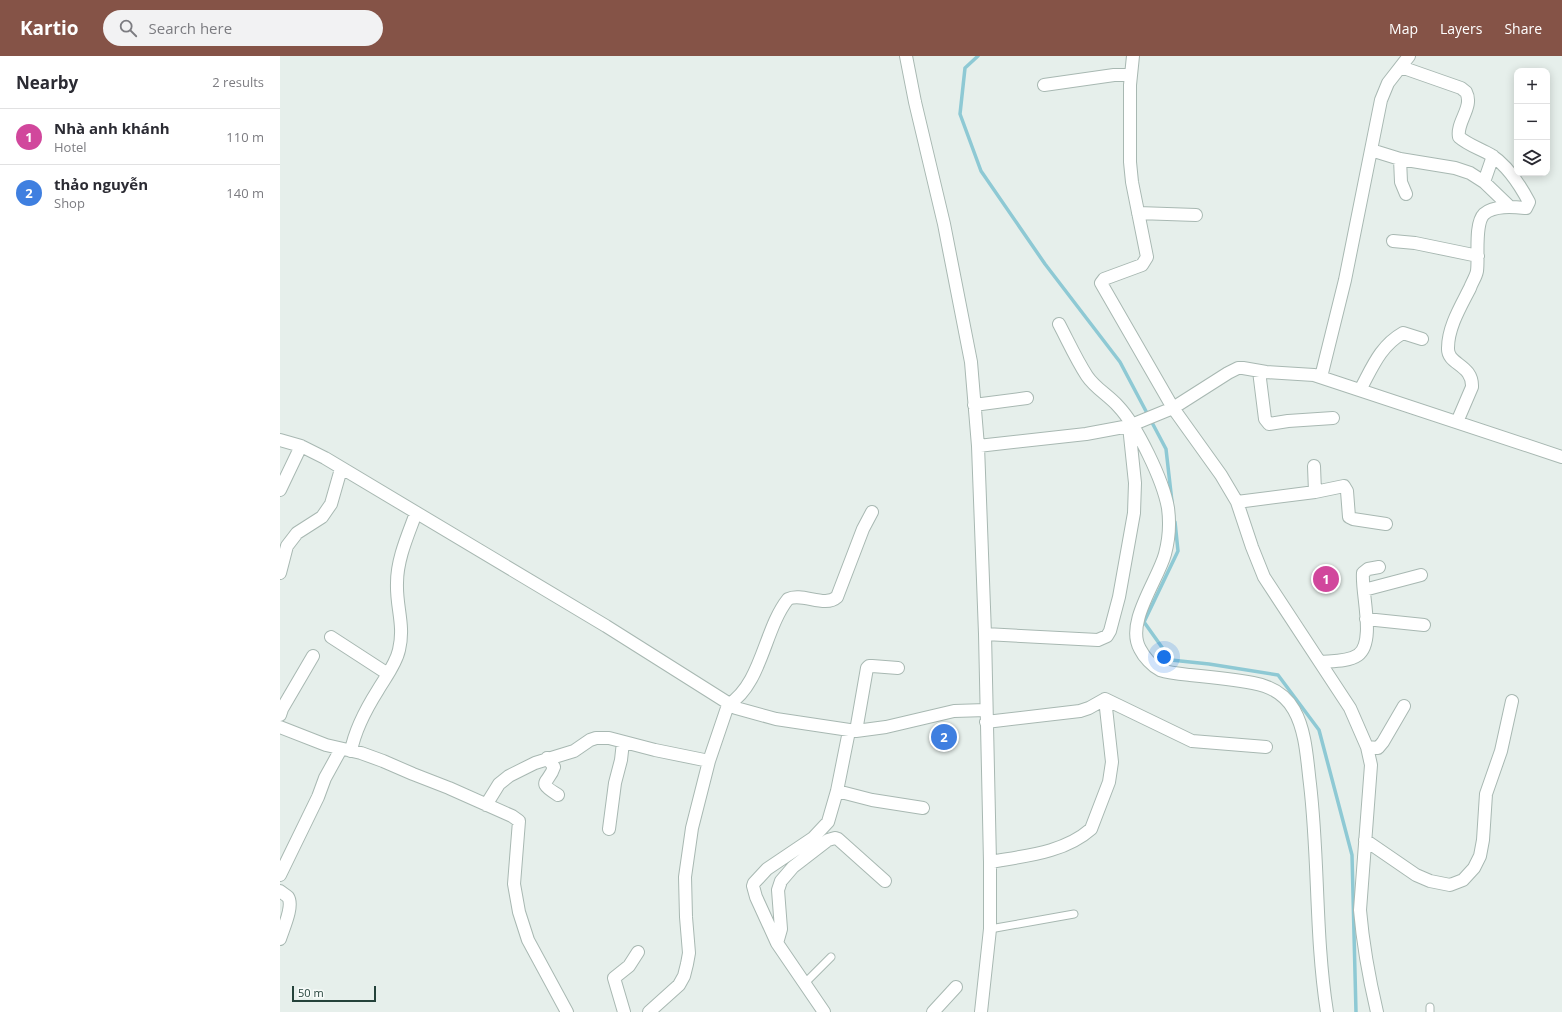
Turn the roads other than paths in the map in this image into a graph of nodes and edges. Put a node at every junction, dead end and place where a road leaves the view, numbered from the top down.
1 (906, 56) edge
2 (1133, 56) edge
3 (1409, 56) edge
4 (1401, 67) junction
5 (1131, 75) junction
6 (1044, 85) dead end
7 (1371, 150) junction
8 (1493, 156) junction
9 (1400, 159) junction
10 (1484, 182) junction
11 (1406, 194) dead end
12 (1510, 207) junction
13 (1138, 213) junction
14 (1196, 215) dead end
15 (1393, 241) dead end
16 (1478, 256) junction
17 (1059, 324) dead end
18 (1422, 339) dead end
19 (1259, 371) junction
20 (1321, 376) junction
21 (1360, 390) junction
22 (1027, 398) dead end
23 (974, 405) junction
24 (1168, 409) junction
25 (1334, 418) dead end
26 (1457, 422) junction
27 (1133, 424) junction
28 (280, 440) edge
29 (301, 446) junction
30 (978, 446) junction
31 (1562, 456) edge
32 (1314, 466) dead end
33 (341, 469) junction
34 (280, 490) edge
35 (1315, 492) junction
36 (1237, 502) junction
37 (872, 512) dead end
38 (416, 513) junction
39 (1386, 524) dead end
40 (283, 546) edge
41 (1379, 567) dead end
42 (280, 573) edge
43 (1421, 575) dead end
44 (1364, 590) junction
45 (1366, 619) junction
46 (1424, 625) dead end
47 (985, 634) junction
48 (331, 637) dead end
49 (313, 656) dead end
50 (1321, 662) junction
51 (898, 668) dead end
52 (388, 674) junction
53 (1105, 699) junction
54 (1512, 701) dead end
55 (728, 705) junction
56 (1404, 706) dead end
57 (280, 715) edge
58 (986, 716) junction
59 (280, 727) edge
60 (853, 731) junction
61 (623, 742) junction
62 (1367, 747) junction
63 (1266, 748) dead end
64 (346, 750) junction
65 (548, 758) junction
66 (709, 761) junction
67 (837, 791) junction
68 (558, 795) dead end
69 (486, 805) junction
70 (922, 808) dead end
71 (608, 829) dead end
72 (1365, 840) junction
73 (990, 862) junction
74 (280, 875) edge
75 (885, 881) dead end
76 (280, 891) edge
77 (1074, 914) dead end
78 (990, 929) junction
79 (280, 939) edge
80 (778, 943) junction
81 (638, 952) dead end
82 (831, 957) dead end
83 (804, 984) junction
84 (956, 986) dead end
85 (567, 1012) edge
86 (624, 1012) edge
87 (649, 1012) edge
88 (824, 1012) edge
89 (933, 1012) edge
90 (980, 1012) edge
91 (1327, 1012) edge
92 (1377, 1012) edge

1 - 23 street
2 - 5 street
3 - 4 street
4 - 7 street
4 - 8 street
5 - 6 street
5 - 13 street
7 - 9 street
7 - 20 street
8 - 10 street
8 - 12 street
9 - 10 street
9 - 11 street
10 - 12 street
12 - 16 street
13 - 14 street
13 - 24 street
15 - 16 street
16 - 26 street
17 - 27 street
18 - 21 street
19 - 20 street
19 - 24 street
19 - 25 street
20 - 21 street
21 - 26 street
22 - 23 street
23 - 30 street
24 - 27 street
24 - 36 street
26 - 31 street
27 - 30 street
27 - 47 street
27 - 91 street
28 - 29 street
29 - 33 street
29 - 34 street
30 - 47 street
32 - 35 street
33 - 38 street
33 - 40 street
35 - 36 street
35 - 39 street
36 - 50 street
37 - 55 street
38 - 52 street
38 - 55 street
40 - 42 street
41 - 44 street
43 - 44 street
44 - 45 street
45 - 46 street
45 - 50 street
47 - 58 street
48 - 52 street
49 - 57 street
50 - 62 street
51 - 60 street
52 - 64 street
53 - 58 street
53 - 63 street
53 - 73 street
54 - 72 street
55 - 60 street
55 - 66 street
56 - 62 street
58 - 60 street
58 - 73 street
59 - 64 street
60 - 67 street
61 - 65 street
61 - 66 street
61 - 71 street
62 - 72 street
64 - 69 street
64 - 74 street
65 - 68 street
65 - 69 street
66 - 87 street
67 - 70 street
67 - 80 street
69 - 85 street
72 - 92 street
73 - 78 street
75 - 80 street
76 - 79 street
77 - 78 lane
78 - 90 street
80 - 83 street
81 - 86 street
82 - 83 lane
83 - 88 street
84 - 89 street

